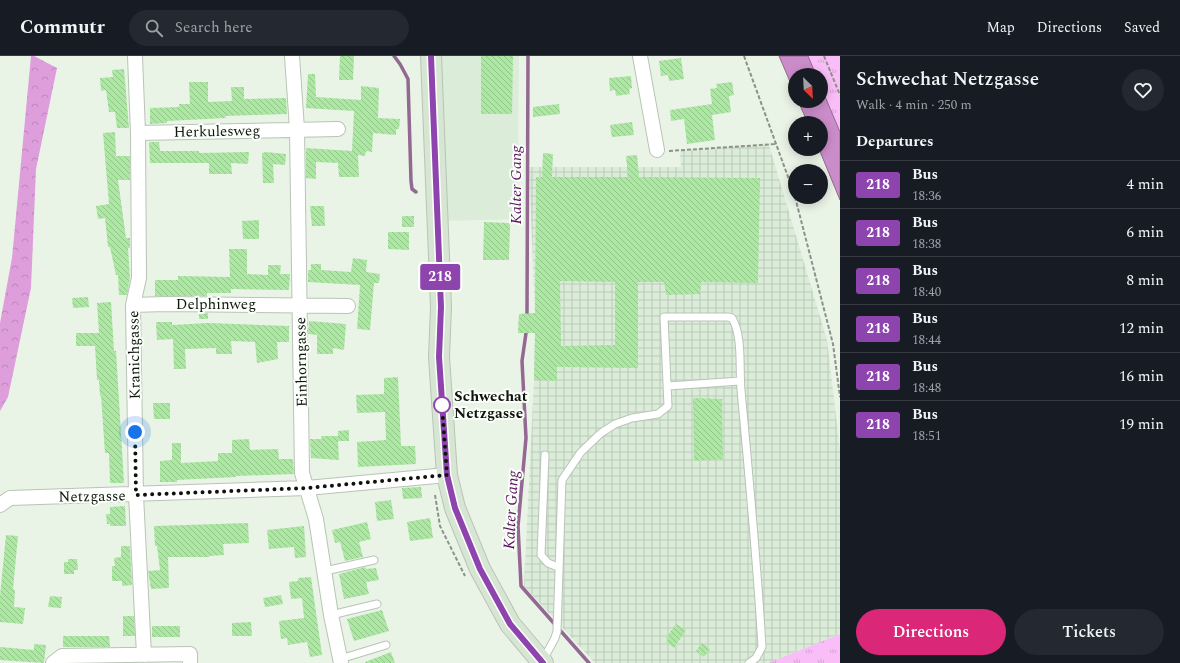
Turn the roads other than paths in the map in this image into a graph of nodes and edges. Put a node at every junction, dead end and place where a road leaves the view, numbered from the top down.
1 (135, 56) edge
2 (292, 56) edge
3 (431, 56) edge
4 (640, 56) edge
5 (297, 129) junction
6 (338, 129) dead end
7 (138, 132) junction
8 (657, 150) road end
9 (300, 305) junction
10 (133, 306) junction
11 (348, 306) dead end
12 (740, 381) junction
13 (668, 386) junction
14 (545, 455) dead end
15 (447, 475) junction
16 (307, 488) junction
17 (136, 495) junction
18 (1, 504) edge
19 (374, 560) dead end
20 (558, 567) junction
21 (325, 571) junction
22 (377, 604) dead end
23 (331, 615) junction
24 (386, 645) dead end
25 (144, 655) junction
26 (190, 658) edge
27 (57, 660) edge
28 (340, 661) edge
29 (542, 663) edge
30 (749, 663) edge

1 - 7 street, Kranichgasse
2 - 5 street, Einhorngasse
3 - 15 main road
4 - 8 street
5 - 6 street, Herkulesweg
5 - 7 street, Herkulesweg
5 - 9 street, Einhorngasse
7 - 10 street, Kranichgasse
9 - 10 street, Delphinweg
9 - 11 street, Delphinweg
9 - 16 street, Einhorngasse
10 - 17 street, Kranichgasse
12 - 13 lane
12 - 13 lane
12 - 30 lane
13 - 20 lane
14 - 20 lane
15 - 16 street, Netzgasse
15 - 29 main road
16 - 17 street, Netzgasse
16 - 21 street, Einhorngasse
17 - 18 street, Netzgasse
17 - 25 street, Kranichgasse
19 - 21 lane
20 - 29 lane
21 - 23 street, Einhorngasse
22 - 23 lane
23 - 28 street, Einhorngasse
24 - 28 lane
25 - 26 street
25 - 27 street

